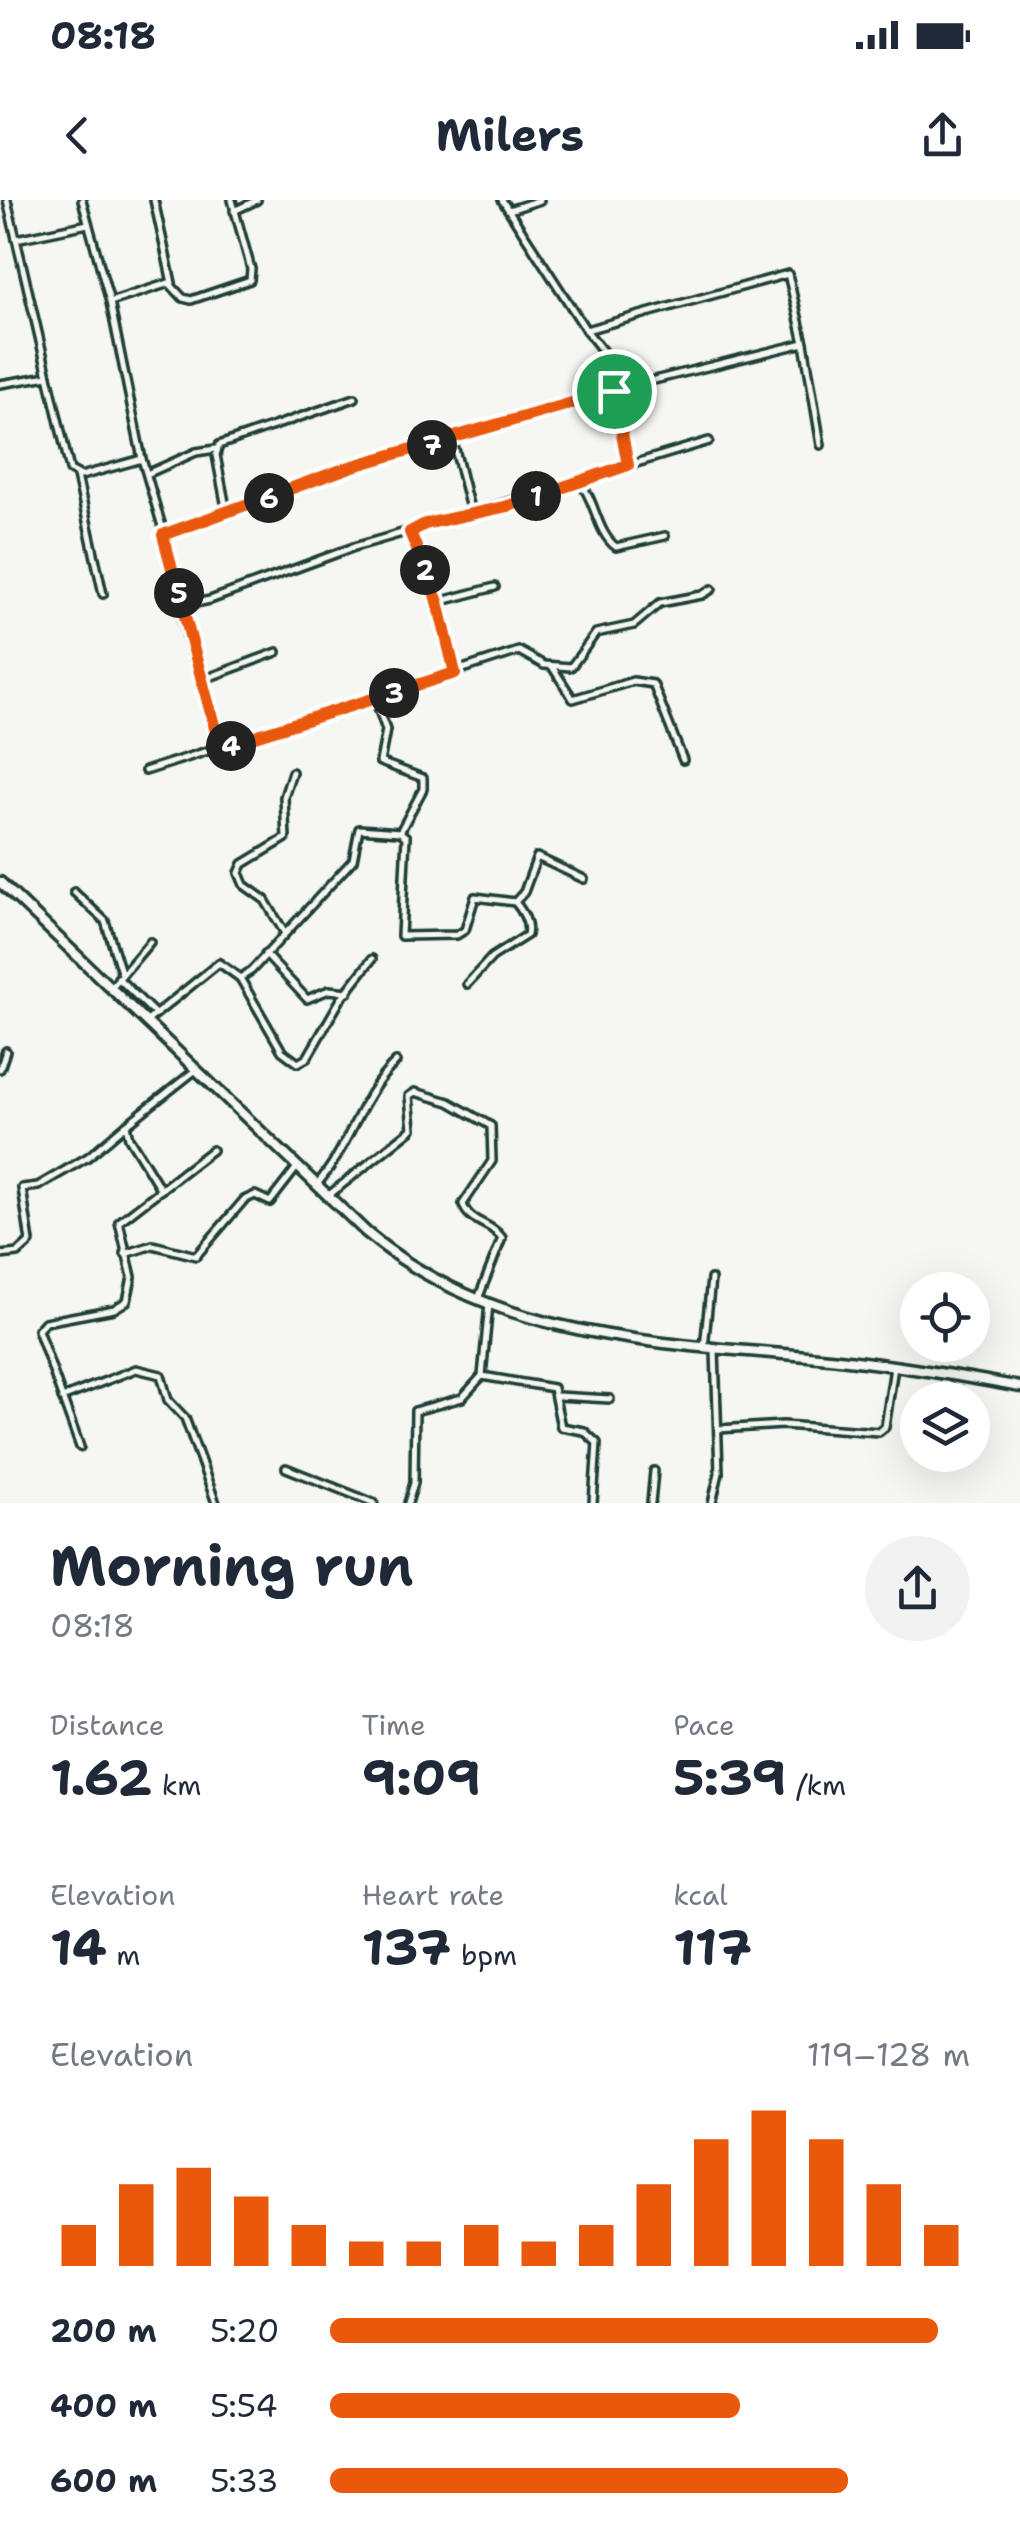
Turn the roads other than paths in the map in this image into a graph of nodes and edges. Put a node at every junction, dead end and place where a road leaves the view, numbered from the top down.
1 (7, 200) edge
2 (82, 200) edge
3 (154, 200) edge
4 (232, 200) edge
5 (257, 200) edge
6 (502, 200) edge
7 (540, 200) edge
8 (509, 210) junction
9 (234, 211) junction
10 (88, 224) junction
11 (16, 239) junction
12 (172, 283) junction
13 (110, 302) junction
14 (586, 330) junction
15 (804, 343) junction
16 (48, 376) junction
17 (0, 384) edge
18 (630, 386) junction
19 (614, 391) junction
20 (355, 398) dead end
21 (452, 438) junction
22 (709, 441) dead end
23 (822, 446) dead end
24 (217, 449) junction
25 (142, 460) junction
26 (628, 465) junction
27 (149, 472) junction
28 (77, 476) junction
29 (579, 481) junction
30 (227, 513) junction
31 (472, 514) junction
32 (410, 532) junction
33 (163, 535) junction
34 (665, 536) dead end
35 (495, 586) dead end
36 (712, 589) dead end
37 (103, 594) dead end
38 (438, 602) junction
39 (181, 606) junction
40 (277, 652) dead end
41 (553, 668) junction
42 (455, 673) junction
43 (200, 676) junction
44 (375, 699) junction
45 (220, 747) junction
46 (683, 760) dead end
47 (145, 771) dead end
48 (292, 772) dead end
49 (400, 832) junction
50 (584, 879) dead end
51 (0, 882) edge
52 (74, 892) dead end
53 (515, 902) junction
54 (284, 932) junction
55 (150, 942) dead end
56 (265, 954) junction
57 (372, 959) dead end
58 (120, 975) junction
59 (240, 978) junction
60 (467, 984) dead end
61 (111, 988) junction
62 (348, 992) junction
63 (155, 1014) junction
64 (146, 1022) junction
65 (6, 1051) dead end
66 (396, 1062) dead end
67 (0, 1069) edge
68 (197, 1069) junction
69 (126, 1125) junction
70 (212, 1150) dead end
71 (298, 1166) junction
72 (317, 1184) junction
73 (161, 1190) junction
74 (330, 1195) junction
75 (125, 1254) junction
76 (0, 1255) edge
77 (711, 1278) dead end
78 (478, 1299) junction
79 (490, 1304) junction
80 (704, 1348) junction
81 (716, 1350) junction
82 (894, 1367) junction
83 (482, 1376) junction
84 (1020, 1387) edge
85 (557, 1396) junction
86 (62, 1398) junction
87 (610, 1399) dead end
88 (718, 1429) junction
89 (80, 1447) dead end
90 (286, 1468) dead end
91 (654, 1472) dead end
92 (410, 1502) edge
93 (714, 1502) edge
94 (216, 1503) edge
95 (374, 1503) edge
96 (593, 1503) edge
97 (652, 1503) edge

1 - 11 street
2 - 10 street
3 - 12 street
4 - 9 street
5 - 9 street
6 - 8 street
7 - 8 street
8 - 14 street
9 - 12 street
10 - 11 street
10 - 13 street
11 - 16 street
12 - 13 street
13 - 25 street
14 - 15 street
14 - 18 street
15 - 18 street
15 - 23 street
16 - 17 street
16 - 28 street
18 - 19 street
19 - 21 street
19 - 26 street
20 - 24 street
21 - 30 street
21 - 31 street
22 - 26 street
24 - 27 street
24 - 30 street
25 - 27 street
25 - 28 street
26 - 29 street
27 - 33 street
28 - 37 street
29 - 31 street
29 - 34 street
30 - 33 street
31 - 32 street
32 - 38 street
32 - 39 street
33 - 39 street
35 - 38 street
36 - 41 street
38 - 42 street
39 - 43 street
40 - 43 street
41 - 42 street
41 - 46 street
42 - 44 street
43 - 45 street
44 - 45 street
44 - 49 street
45 - 47 street
48 - 54 street
49 - 53 street
49 - 54 street
50 - 53 street
51 - 61 street
52 - 58 street
53 - 60 street
54 - 56 street
55 - 58 street
56 - 59 street
56 - 62 street
57 - 62 street
58 - 61 street
58 - 63 street
59 - 62 street
59 - 63 street
61 - 64 street
63 - 64 street
64 - 68 street
65 - 67 street
66 - 72 street
68 - 69 street
68 - 71 street
69 - 73 street
69 - 76 street
70 - 73 street
71 - 72 street
71 - 75 street
72 - 74 street
73 - 75 street
74 - 78 street
74 - 78 street
75 - 86 street
77 - 80 street
78 - 79 street
79 - 80 street
79 - 83 street
80 - 81 street
81 - 82 street
81 - 88 street
82 - 84 street
82 - 88 street
83 - 85 street
83 - 92 street
85 - 87 street
85 - 96 street
86 - 89 street
86 - 94 street
88 - 93 street
90 - 95 street
91 - 97 street

